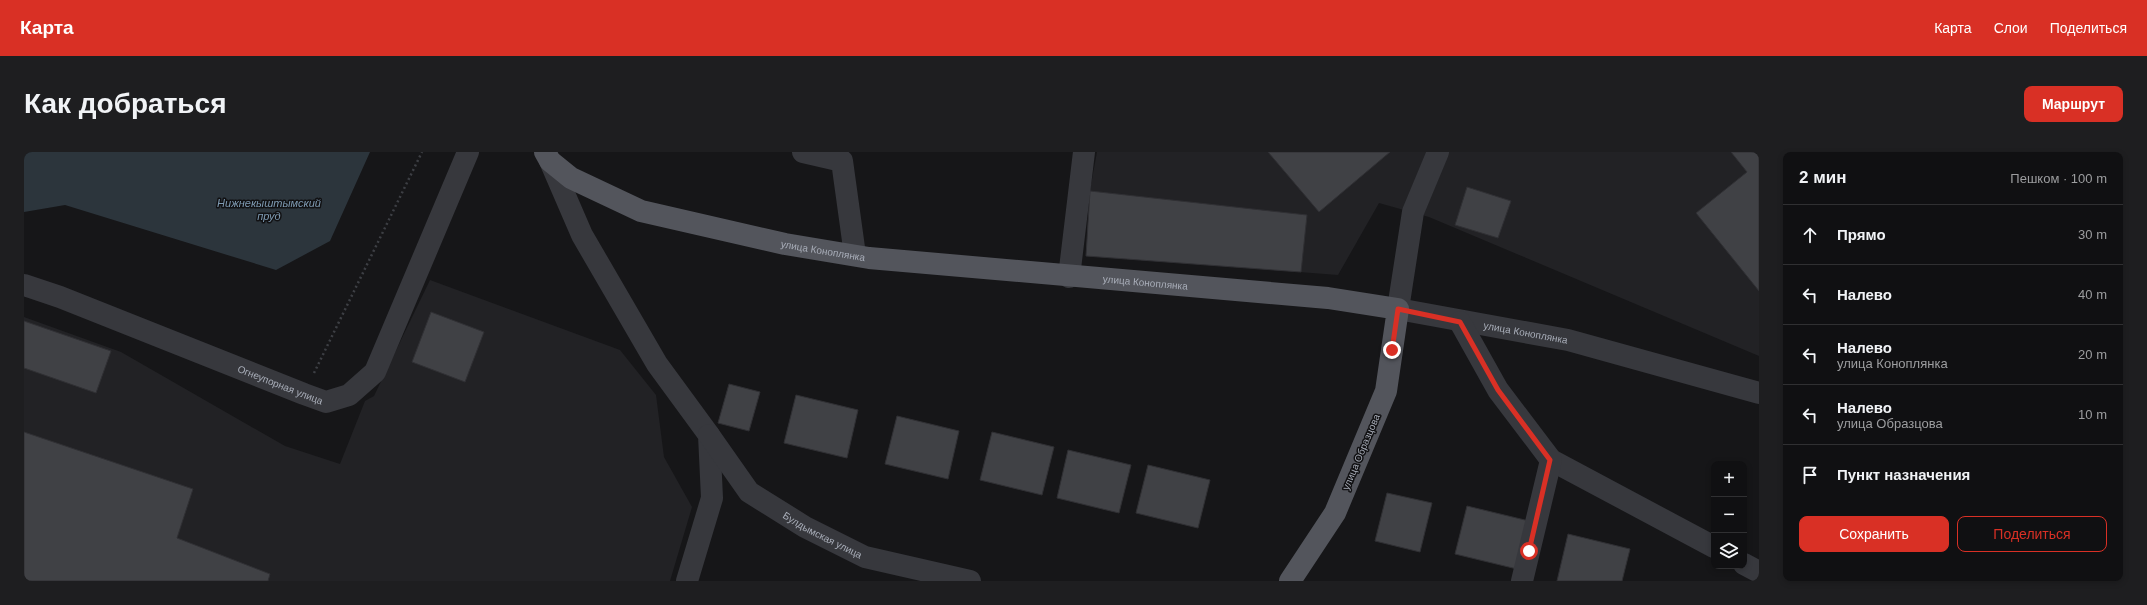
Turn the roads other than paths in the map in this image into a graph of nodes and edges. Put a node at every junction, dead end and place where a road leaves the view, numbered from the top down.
1 (468, 152) edge
2 (803, 152) edge
3 (1084, 152) edge
4 (1438, 152) edge
5 (548, 156) edge
6 (855, 255) junction
7 (1069, 276) junction
8 (24, 285) edge
9 (1398, 309) junction
10 (1460, 322) junction
11 (1759, 393) edge
12 (709, 435) junction
13 (1550, 460) junction
14 (1711, 546) edge
15 (1747, 566) edge
16 (1759, 572) edge
17 (688, 581) edge
18 (970, 581) edge
19 (1290, 581) edge
20 (1522, 581) edge

1 - 8 street, Огнеупорная улица
2 - 6 street
3 - 7 street
4 - 9 street
5 - 6 main road, улица Коноплянка
5 - 12 street, Булдымская улица
6 - 7 main road, улица Коноплянка
7 - 9 main road, улица Коноплянка
9 - 10 street, улица Коноплянка
9 - 19 main road, улица Образцова
10 - 11 street, улица Коноплянка
10 - 13 street
12 - 17 street
12 - 18 street, Булдымская улица
13 - 14 street
13 - 20 street
15 - 16 street

